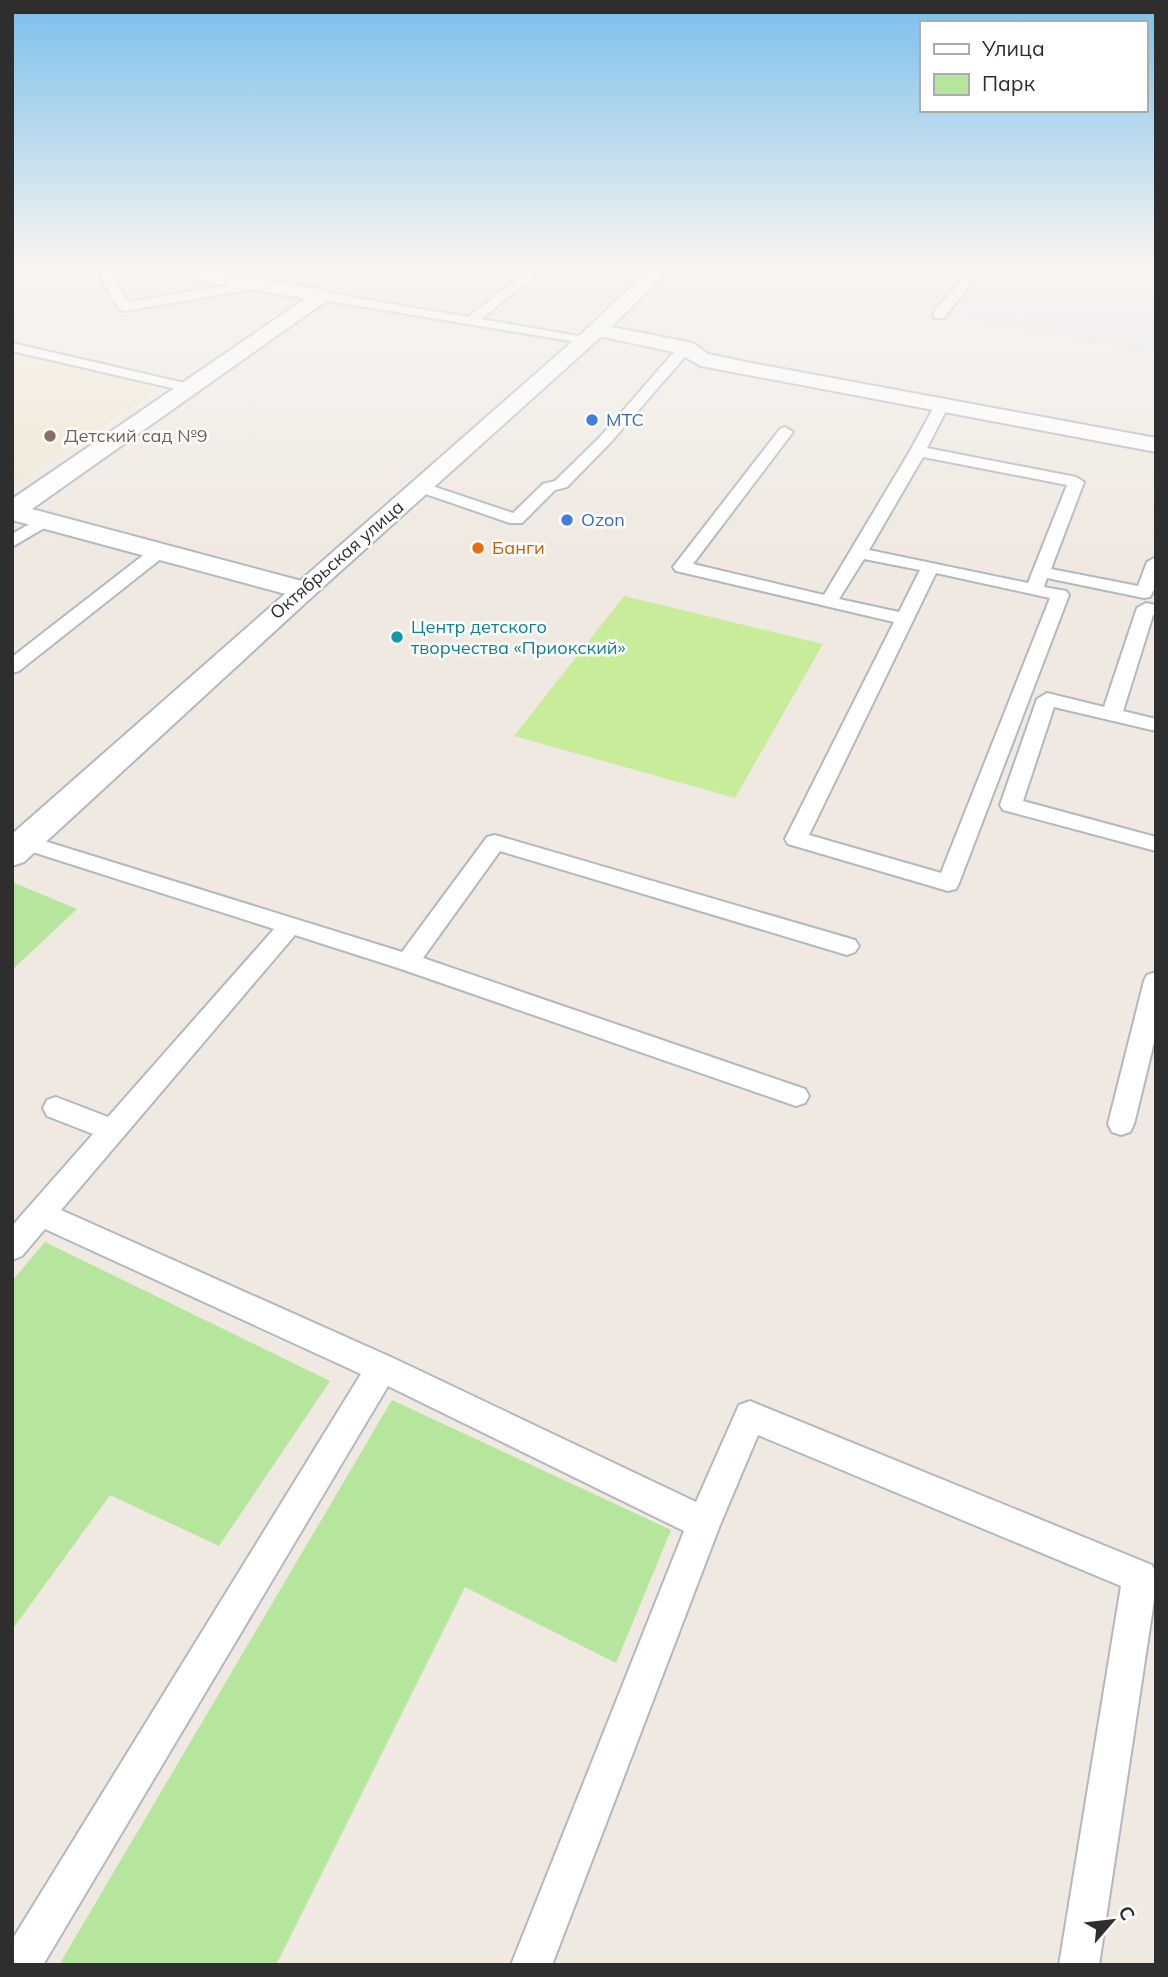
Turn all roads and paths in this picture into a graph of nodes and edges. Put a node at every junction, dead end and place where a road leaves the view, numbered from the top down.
1 (65, 359) edge
2 (231, 359) edge
3 (564, 359) edge
4 (675, 359) edge
5 (702, 359) edge
6 (189, 388) junction
7 (943, 405) junction
8 (785, 432) dead end
9 (1156, 445) edge
10 (918, 452) junction
11 (421, 487) junction
12 (12, 511) edge
13 (45, 520) junction
14 (12, 542) edge
15 (162, 550) junction
16 (859, 553) junction
17 (1156, 562) edge
18 (930, 567) junction
19 (1042, 572) junction
20 (303, 590) junction
21 (1034, 590) junction
22 (828, 601) junction
23 (1156, 610) edge
24 (904, 619) junction
25 (12, 667) edge
26 (1112, 714) junction
27 (1156, 725) edge
28 (1156, 844) edge
29 (19, 848) edge
30 (290, 926) junction
31 (847, 946) dead end
32 (407, 962) junction
33 (1156, 981) edge
34 (796, 1096) dead end
35 (56, 1108) dead end
36 (1121, 1124) dead end
37 (113, 1130) junction
38 (40, 1214) junction
39 (12, 1247) edge
40 (382, 1368) junction
41 (704, 1523) junction
42 (1148, 1580) edge
43 (20, 1965) edge
44 (531, 1965) edge
45 (1079, 1965) edge

1 - 6 lane
2 - 6 street
3 - 11 street, Октябрьская улица
4 - 11 lane
5 - 7 street
6 - 12 street
7 - 9 street
7 - 10 lane
8 - 22 lane
10 - 16 lane
10 - 19 lane
11 - 20 street, Октябрьская улица
12 - 13 street
13 - 14 lane
13 - 15 street
15 - 20 street
15 - 25 lane
16 - 18 lane
16 - 22 lane
17 - 19 lane
18 - 21 lane
18 - 24 lane
19 - 21 lane
20 - 29 street, Октябрьская улица
21 - 24 lane
22 - 24 lane
23 - 26 lane
26 - 27 lane
26 - 28 lane
29 - 30 lane
30 - 32 lane
30 - 37 lane
31 - 32 lane
32 - 34 lane
33 - 36 lane
35 - 37 lane
37 - 38 lane
38 - 39 lane
38 - 40 lane
40 - 41 lane
40 - 43 lane
41 - 42 lane
41 - 44 lane
42 - 45 lane

